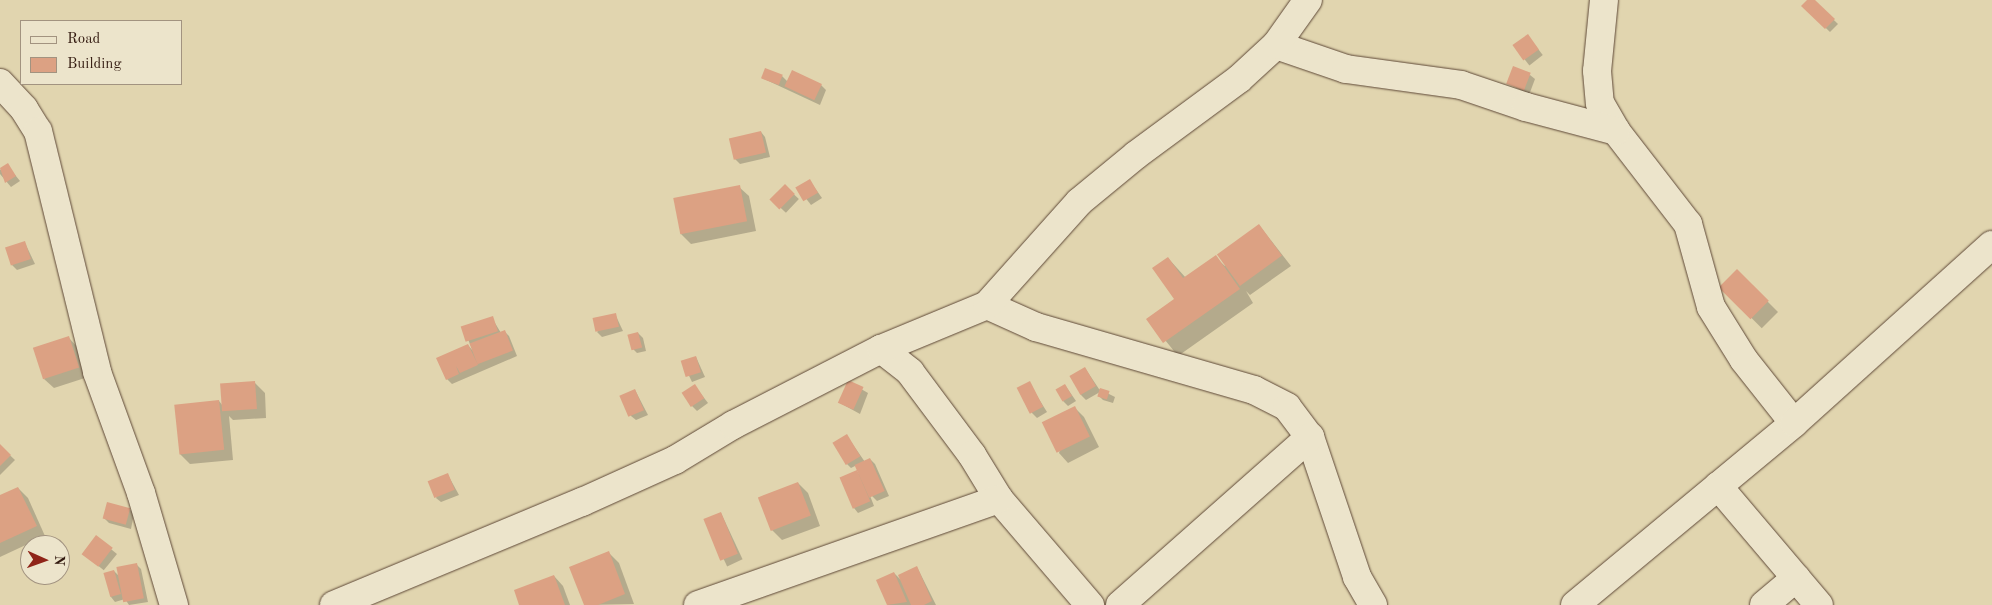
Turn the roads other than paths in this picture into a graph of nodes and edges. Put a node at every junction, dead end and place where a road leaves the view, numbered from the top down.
1 (1308, 0) edge
2 (1604, 0) edge
3 (1276, 45) junction
4 (0, 83) edge
5 (1616, 132) junction
6 (1992, 245) edge
7 (987, 305) junction
8 (881, 349) junction
9 (1794, 423) junction
10 (1310, 437) junction
11 (1718, 486) junction
12 (999, 499) junction
13 (1796, 578) junction
14 (174, 605) edge
15 (334, 605) edge
16 (698, 605) edge
17 (1090, 605) edge
18 (1120, 605) edge
19 (1373, 605) edge
20 (1574, 605) edge
21 (1764, 605) edge
22 (1819, 605) edge

1 - 3 street
2 - 5 street
3 - 5 street
3 - 7 street
4 - 14 street
5 - 9 street
6 - 9 street
7 - 8 street
7 - 10 street
8 - 12 street
8 - 15 street
9 - 11 street
10 - 18 street
10 - 19 street
11 - 13 street
11 - 20 street
12 - 16 street
12 - 17 street
13 - 21 street
13 - 22 street

